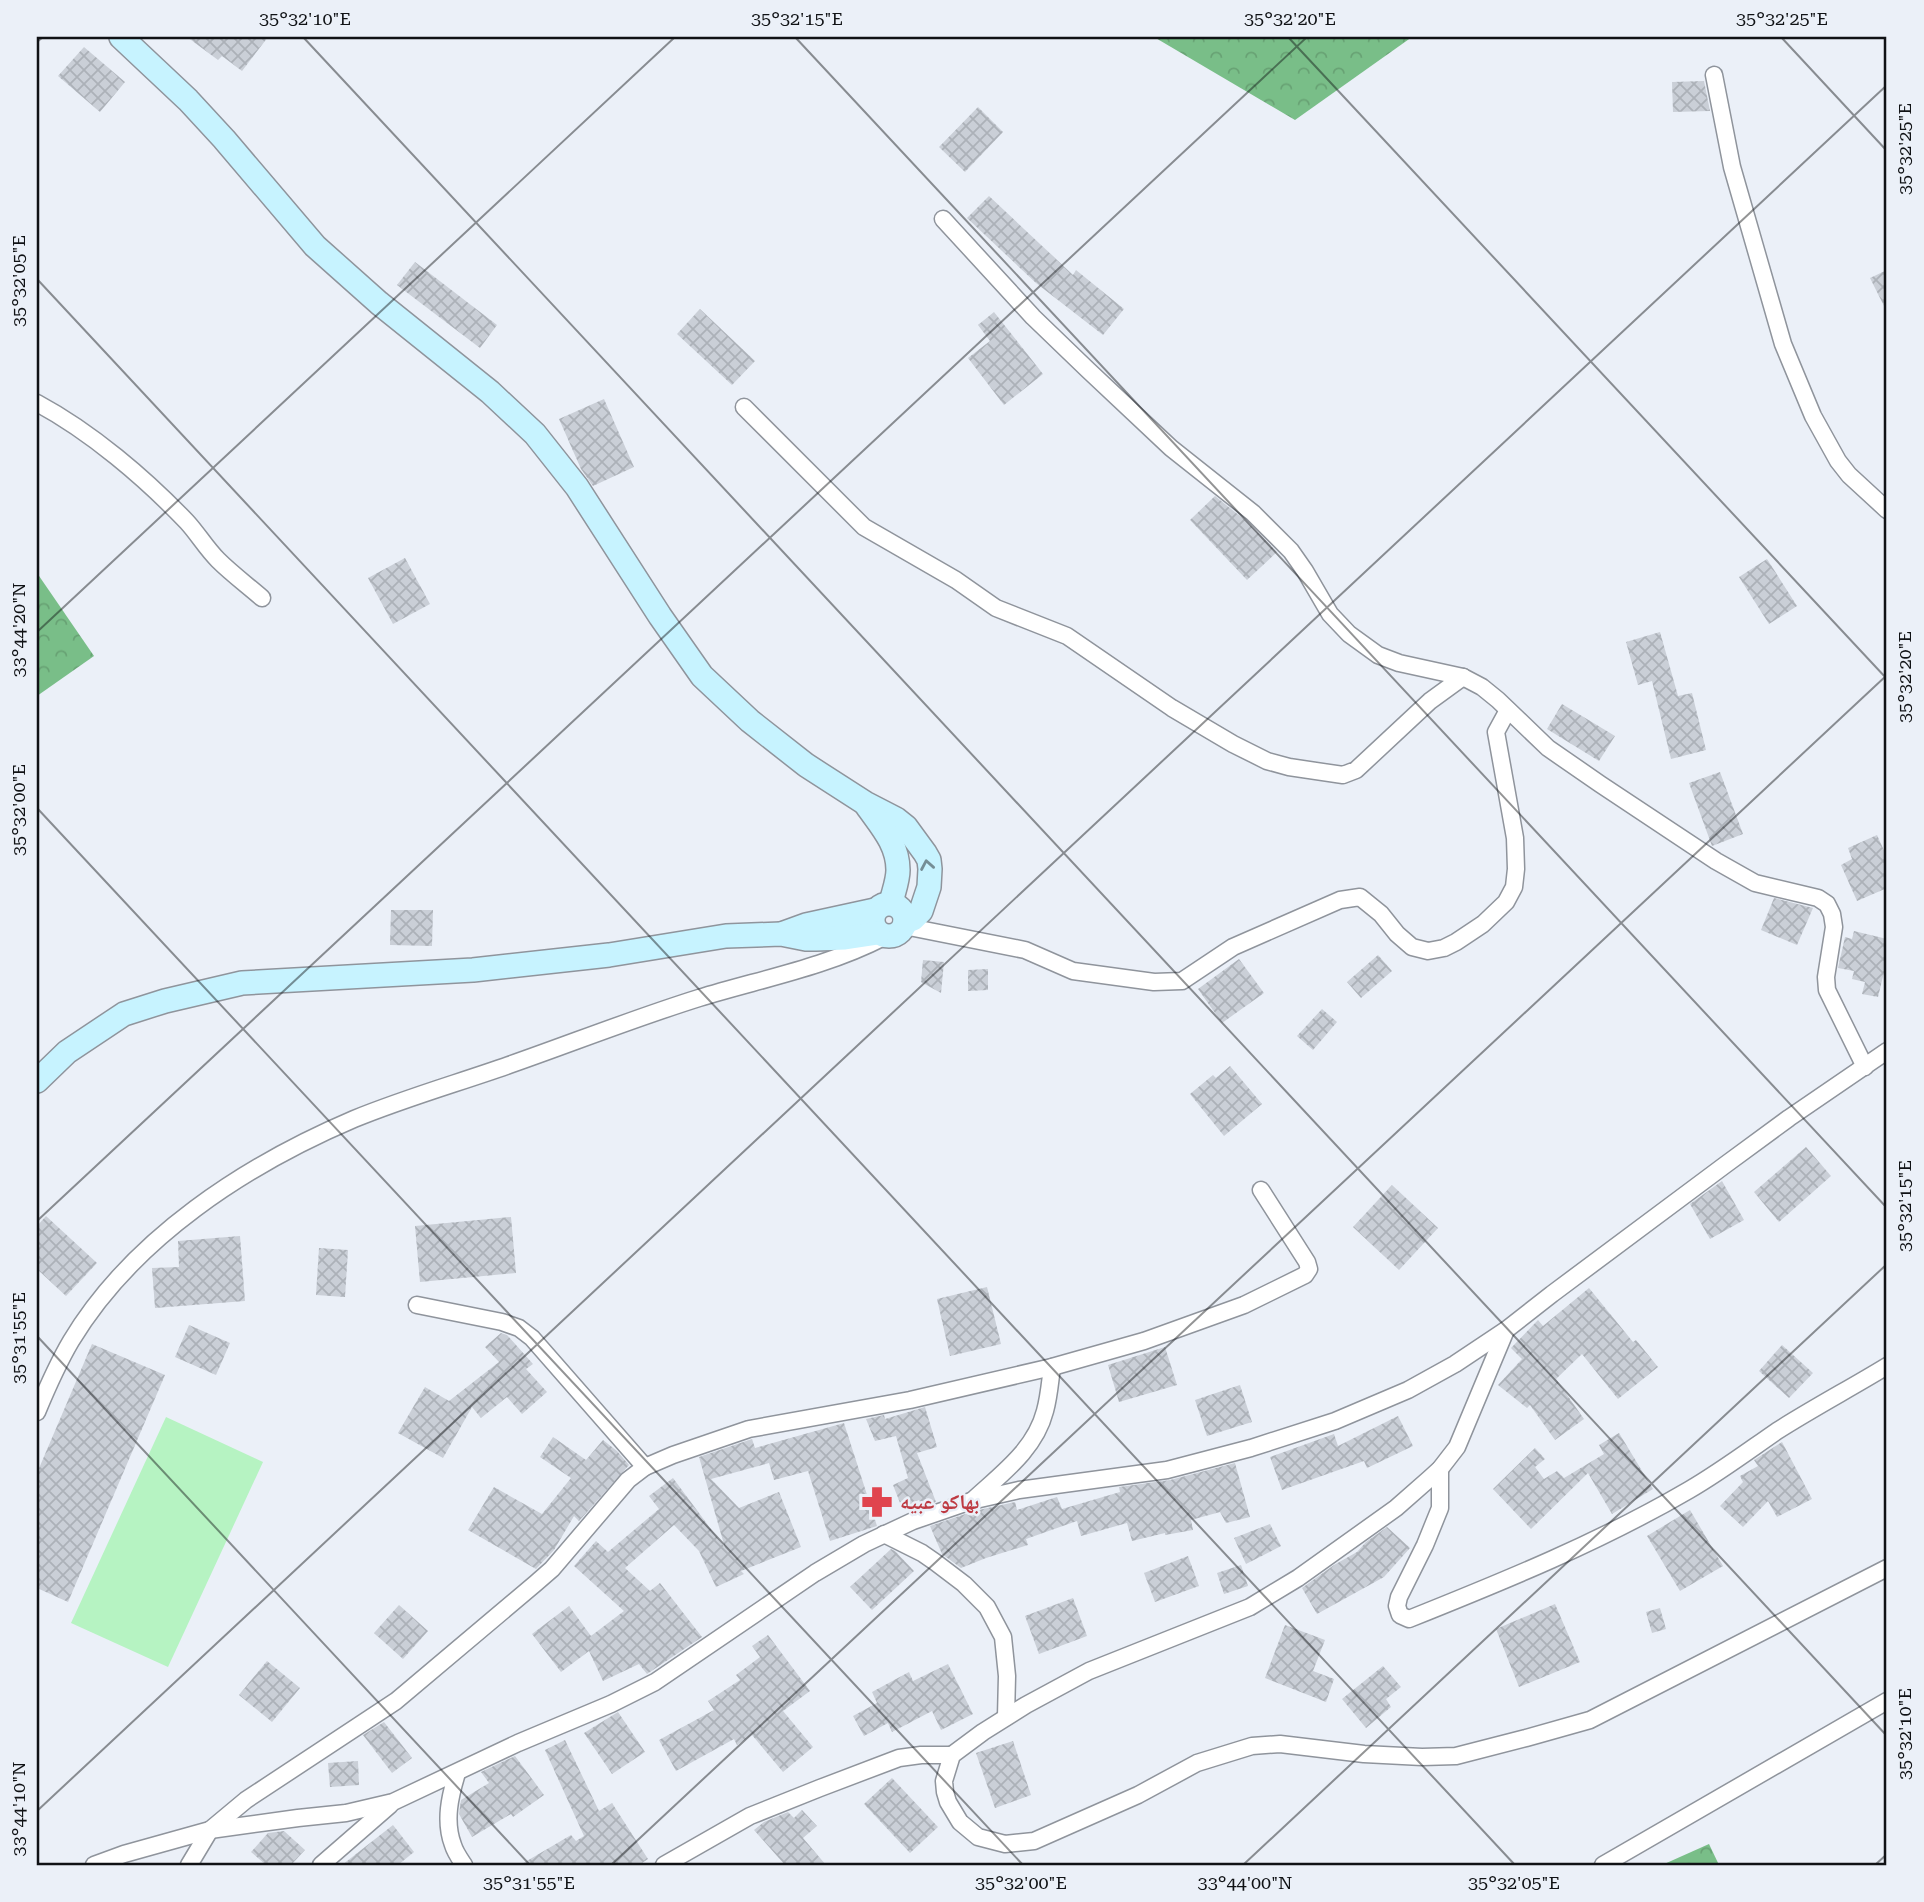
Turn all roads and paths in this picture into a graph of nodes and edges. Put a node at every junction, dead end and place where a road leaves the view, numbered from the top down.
1 (121, 37) edge
2 (1714, 75) dead end
3 (943, 219) dead end
4 (37, 404) edge
5 (744, 407) dead end
6 (1887, 510) edge
7 (262, 598) dead end
8 (1464, 677) junction
9 (1508, 710) junction
10 (865, 803) junction
11 (883, 906) junction
12 (893, 930) junction
13 (781, 934) junction
14 (1887, 1051) edge
15 (1866, 1067) junction
16 (37, 1081) edge
17 (1261, 1190) dead end
18 (417, 1305) dead end
19 (1506, 1330) junction
20 (1887, 1366) edge
21 (1052, 1367) junction
22 (37, 1412) edge
23 (645, 1467) junction
24 (1440, 1469) junction
25 (971, 1502) junction
26 (884, 1534) junction
27 (1887, 1567) edge
28 (1887, 1701) edge
29 (1006, 1717) junction
30 (952, 1755) junction
31 (457, 1773) junction
32 (393, 1802) junction
33 (210, 1830) junction
34 (94, 1865) edge
35 (189, 1865) edge
36 (321, 1865) edge
37 (464, 1865) edge
38 (664, 1865) edge
39 (1603, 1865) edge

1 - 10 main road
2 - 6 street
3 - 8 street
4 - 7 street
5 - 8 street
8 - 9 street
9 - 12 street
9 - 15 street
10 - 11 main road
12 -> 10 main road
11 - 12 main road
11 - 13 main road
12 - 13 main road
12 - 22 street
13 - 16 main road
14 - 15 street
15 - 19 street
17 - 21 street
18 - 23 street
19 - 24 street
19 - 25 street
20 - 24 street
21 - 23 street
21 - 25 street
23 - 33 street
24 - 29 street
25 - 26 street
26 - 29 street
26 - 31 street
27 - 30 street
28 - 39 street
29 - 30 street
30 - 38 street
31 - 32 street
31 - 37 street
32 - 33 street
32 - 36 street
33 - 34 street
33 - 35 street

